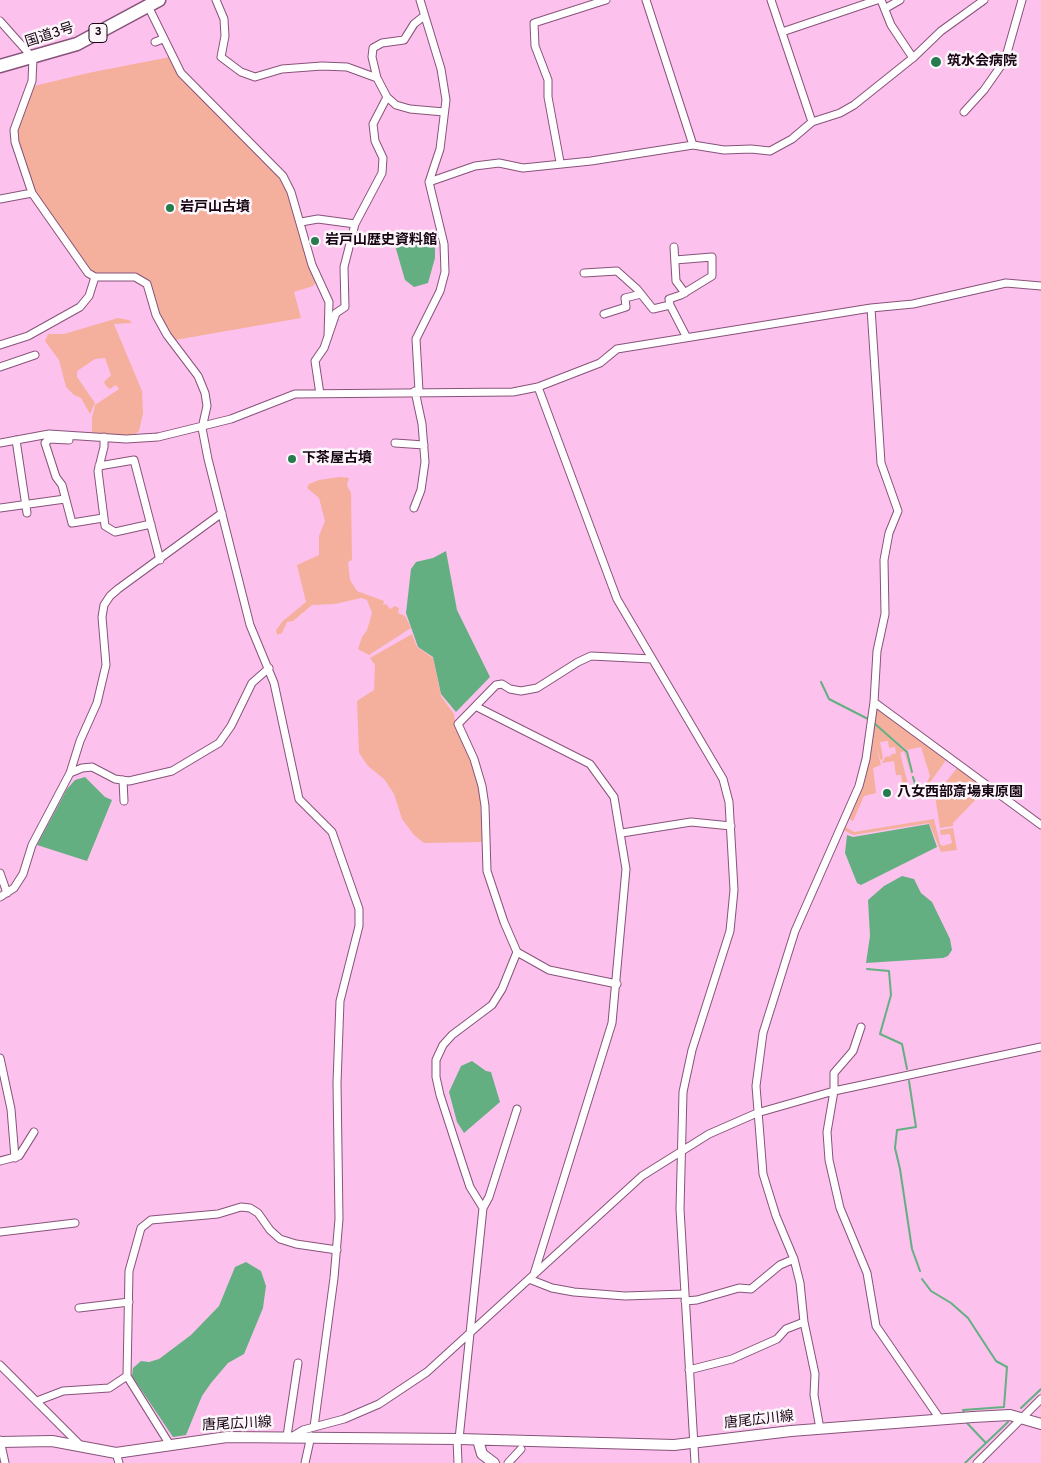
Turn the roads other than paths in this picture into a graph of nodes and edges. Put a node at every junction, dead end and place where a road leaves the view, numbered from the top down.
1 (216, 0) edge
2 (420, 0) edge
3 (606, 0) edge
4 (646, 0) edge
5 (771, 0) edge
6 (877, 0) edge
7 (881, 0) edge
8 (900, 0) edge
9 (984, 0) edge
10 (1022, 0) edge
11 (154, 3) edge
12 (886, 8) junction
13 (424, 16) junction
14 (0, 21) edge
15 (782, 32) junction
16 (163, 39) junction
17 (155, 42) dead end
18 (33, 58) junction
19 (913, 58) junction
20 (0, 66) edge
21 (377, 78) junction
22 (387, 97) junction
23 (444, 112) junction
24 (964, 112) dead end
25 (812, 122) junction
26 (693, 145) junction
27 (560, 162) junction
28 (429, 182) junction
29 (32, 194) junction
30 (0, 199) edge
31 (301, 222) junction
32 (354, 224) junction
33 (674, 247) dead end
34 (675, 260) junction
35 (584, 273) dead end
36 (95, 277) junction
37 (1041, 286) edge
38 (684, 293) junction
39 (641, 294) junction
40 (670, 304) junction
41 (871, 308) junction
42 (604, 314) dead end
43 (686, 336) junction
44 (328, 337) junction
45 (0, 345) edge
46 (35, 355) dead end
47 (0, 367) edge
48 (538, 387) junction
49 (417, 391) junction
50 (320, 394) junction
51 (202, 428) junction
52 (90, 437) junction
53 (104, 437) junction
54 (16, 440) junction
55 (0, 443) edge
56 (395, 443) dead end
57 (424, 445) junction
58 (100, 466) junction
59 (65, 499) junction
60 (26, 504) junction
61 (0, 508) edge
62 (414, 508) dead end
63 (27, 513) dead end
64 (222, 513) junction
65 (103, 518) junction
66 (151, 524) junction
67 (160, 560) junction
68 (652, 659) junction
69 (269, 668) junction
70 (874, 702) junction
71 (477, 707) junction
72 (70, 773) junction
73 (123, 780) junction
74 (124, 801) dead end
75 (1041, 825) edge
76 (730, 826) junction
77 (622, 834) junction
78 (0, 873) edge
79 (3, 895) edge
80 (517, 952) junction
81 (617, 984) junction
82 (861, 1027) dead end
83 (1041, 1047) edge
84 (0, 1058) edge
85 (834, 1092) junction
86 (517, 1109) dead end
87 (757, 1113) junction
88 (34, 1132) dead end
89 (681, 1150) junction
90 (15, 1158) junction
91 (0, 1162) edge
92 (483, 1208) junction
93 (76, 1223) dead end
94 (0, 1232) edge
95 (337, 1250) junction
96 (794, 1259) junction
97 (531, 1276) junction
98 (685, 1298) junction
99 (129, 1302) junction
100 (104, 1305) junction
101 (79, 1308) dead end
102 (106, 1314) dead end
103 (804, 1322) junction
104 (470, 1335) junction
105 (298, 1363) dead end
106 (0, 1365) edge
107 (689, 1370) junction
108 (127, 1376) junction
109 (1041, 1399) edge
110 (37, 1401) junction
111 (1022, 1417) junction
112 (940, 1419) junction
113 (1041, 1424) edge
114 (820, 1429) junction
115 (312, 1432) junction
116 (290, 1436) junction
117 (458, 1439) junction
118 (478, 1440) junction
119 (0, 1441) edge
120 (693, 1442) junction
121 (170, 1445) junction
122 (81, 1446) junction
123 (521, 1449) dead end
124 (117, 1458) edge
125 (5, 1463) edge
126 (304, 1463) edge
127 (458, 1463) edge
128 (494, 1463) edge
129 (508, 1463) edge
130 (695, 1463) edge
131 (977, 1463) edge

1 - 21 street
2 - 13 street
3 - 27 street
4 - 26 street
5 - 15 street
6 - 15 street
7 - 12 street
8 - 12 street
9 - 19 street
10 - 24 street
11 - 16 street
11 - 18 highway, 国道3号 / 3
12 - 19 street
13 - 21 street
13 - 23 street
14 - 18 street
15 - 25 street
16 - 17 street
16 - 31 street
18 - 20 highway, 国道3号 / 3
18 - 29 street
19 - 25 street
21 - 22 street
22 - 23 street
22 - 32 street
23 - 28 street
25 - 26 street
26 - 27 street
27 - 28 street
28 - 49 street
29 - 30 street
29 - 36 street
31 - 32 street
31 - 44 street
32 - 44 street
33 - 34 street
34 - 38 street
34 - 38 street
35 - 39 street
36 - 45 street
36 - 51 street
37 - 41 street
38 - 40 street
39 - 40 street
39 - 42 street
40 - 43 street
41 - 43 street
41 - 70 street
43 - 48 street
44 - 50 street
46 - 47 street
48 - 49 street
48 - 68 street
49 - 50 street
49 - 57 street
50 - 51 street
51 - 53 street
51 - 64 street
52 - 53 street
52 - 54 street
52 - 59 street
53 - 58 street
54 - 55 street
54 - 60 street
56 - 57 street
57 - 62 street
58 - 65 street
58 - 66 street
59 - 60 street
59 - 65 street
60 - 61 street
60 - 63 street
64 - 67 street
64 - 69 street
65 - 66 street
66 - 67 street
67 - 72 street
68 - 71 street
68 - 76 street
69 - 73 street
69 - 95 street
70 - 75 street
70 - 87 street
71 - 77 street
71 - 80 street
72 - 73 street
72 - 79 street
73 - 74 street
76 - 77 street
76 - 89 street
77 - 81 street
78 - 79 street
80 - 81 street
80 - 92 street
81 - 97 street
82 - 85 street
83 - 85 street
84 - 90 street
85 - 87 street
85 - 112 street
86 - 92 street
87 - 89 street
87 - 96 street
88 - 90 street
89 - 97 street
89 - 98 street
90 - 91 street
92 - 104 street
93 - 94 street
95 - 99 street
95 - 115 street
96 - 98 street
96 - 103 street
97 - 98 street
97 - 104 street
98 - 107 street
99 - 100 street
99 - 108 street
100 - 101 street
100 - 102 street
103 - 107 street
103 - 114 street
104 - 115 street
104 - 117 street
105 - 116 street
106 - 110 street
107 - 120 street
108 - 110 street
108 - 121 street
109 - 111 street
110 - 122 street
111 - 112 main road, 唐尾広川線
111 - 113 main road, 唐尾広川線
111 - 131 street
112 - 114 main road, 唐尾広川線
114 - 120 main road, 唐尾広川線
115 - 116 main road, 唐尾広川線
115 - 117 main road, 唐尾広川線
115 - 126 street
116 - 121 main road, 唐尾広川線
117 - 118 main road, 唐尾広川線
117 - 127 street
118 - 120 main road, 唐尾広川線
118 - 128 main road
119 - 122 main road, 唐尾広川線
119 - 125 street
120 - 130 street
121 - 124 main road, 唐尾広川線
122 - 124 main road, 唐尾広川線
123 - 129 street

